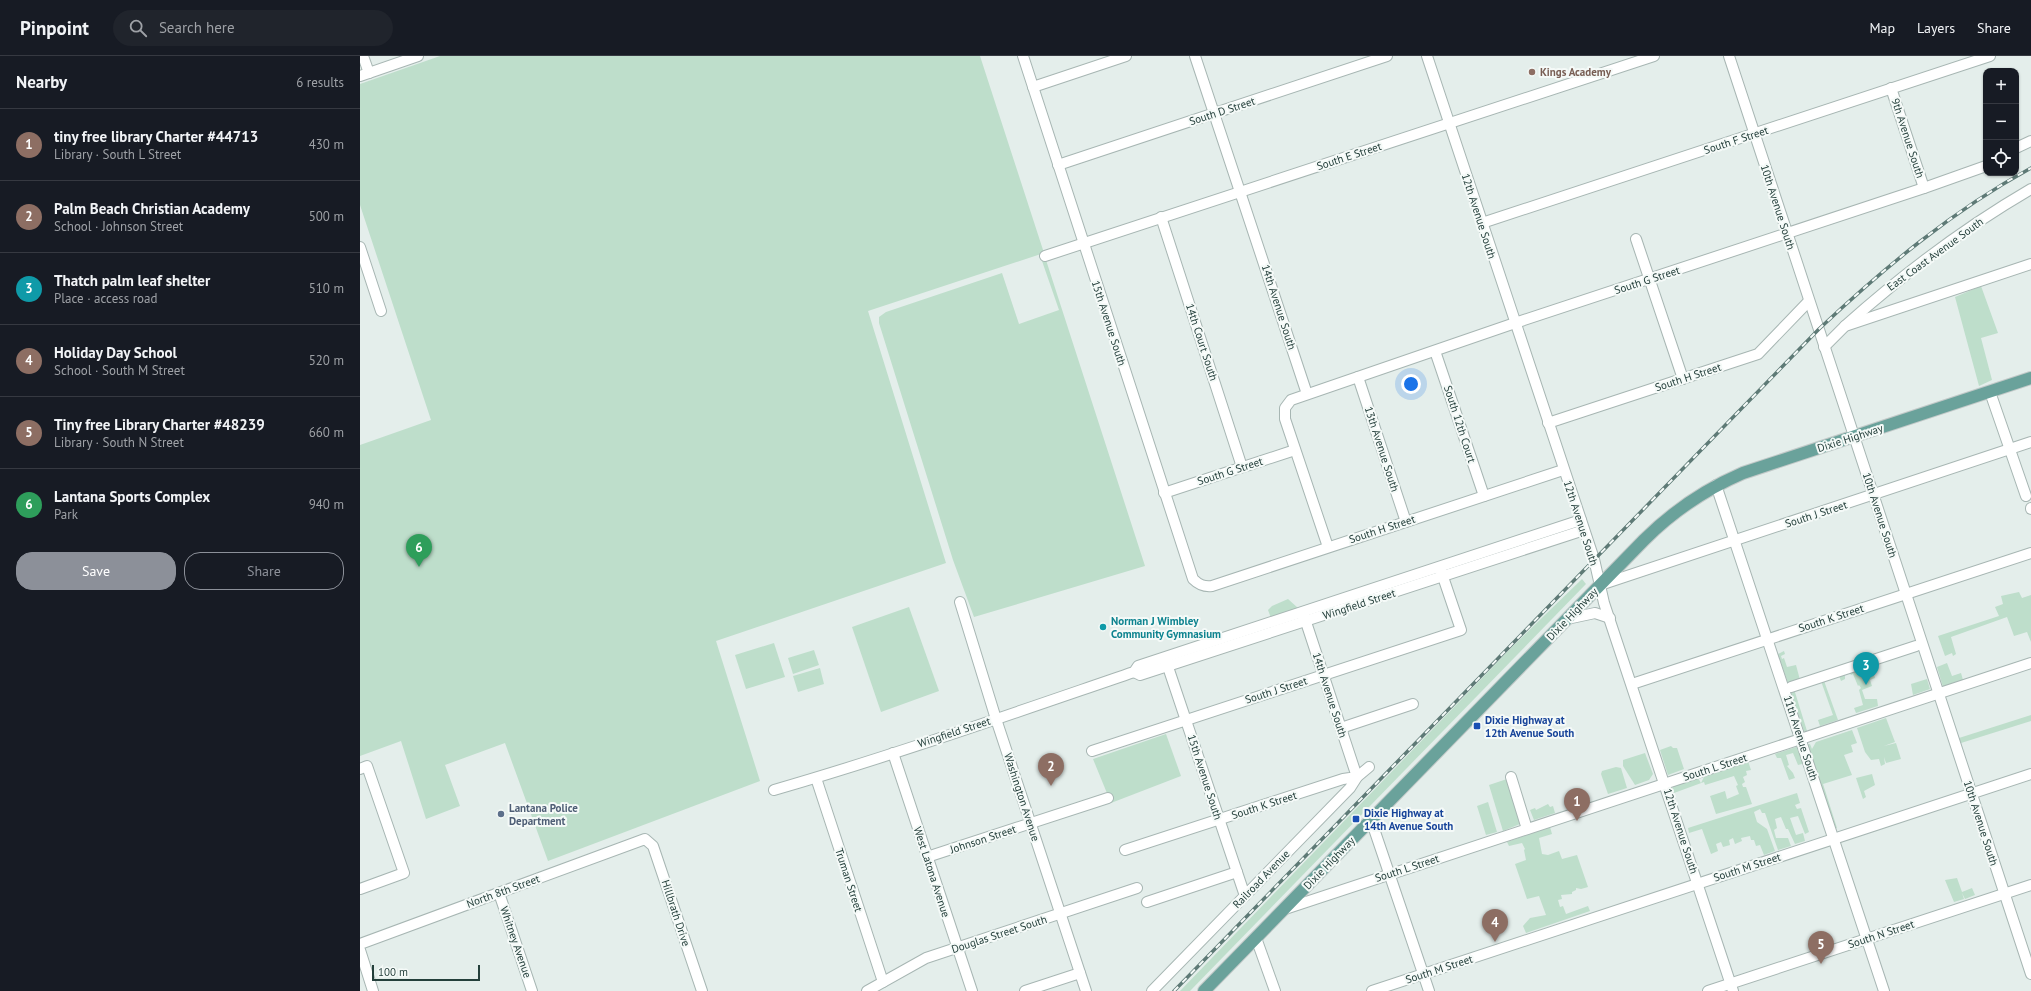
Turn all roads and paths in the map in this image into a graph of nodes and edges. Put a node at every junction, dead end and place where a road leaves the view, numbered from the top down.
1 (363, 56) edge
2 (418, 56) edge
3 (1023, 56) edge
4 (1126, 56) edge
5 (1195, 56) edge
6 (1387, 56) edge
7 (1427, 56) edge
8 (1654, 56) edge
9 (1729, 56) edge
10 (1990, 56) edge
11 (364, 74) edge
12 (1033, 87) junction
13 (1892, 88) junction
14 (1214, 113) junction
15 (1449, 124) junction
16 (1754, 134) junction
17 (2031, 140) edge
18 (2019, 146) edge
19 (1058, 165) junction
20 (1983, 167) edge
21 (1924, 188) junction
22 (2031, 189) edge
23 (1240, 191) junction
24 (1161, 217) junction
25 (1482, 223) junction
26 (1787, 234) junction
27 (1636, 239) dead end
28 (1084, 243) junction
29 (360, 246) edge
30 (1045, 256) dead end
31 (2031, 264) edge
32 (1650, 279) junction
33 (1809, 301) junction
34 (381, 311) dead end
35 (1515, 323) junction
36 (1845, 326) junction
37 (1824, 347) junction
38 (1436, 351) junction
39 (1358, 377) junction
40 (2031, 378) edge
41 (1683, 379) junction
42 (1990, 392) junction
43 (1307, 394) junction
44 (1548, 423) junction
45 (1854, 436) junction
46 (2031, 442) edge
47 (2010, 449) junction
48 (1295, 450) junction
49 (1242, 467) junction
50 (1563, 470) junction
51 (1716, 485) junction
52 (1164, 493) junction
53 (1873, 495) junction
54 (1484, 496) junction
55 (2026, 496) dead end
56 (1406, 522) junction
57 (1582, 525) junction
58 (1736, 540) junction
59 (1328, 547) junction
60 (2031, 553) edge
61 (1441, 571) junction
62 (1201, 585) joint
63 (1600, 585) junction
64 (1906, 594) junction
65 (960, 602) dead end
66 (1304, 616) junction
67 (1610, 618) junction
68 (1567, 619) junction
69 (1768, 639) junction
70 (1916, 646) dead end
71 (1167, 662) junction
72 (2031, 663) edge
73 (1324, 675) junction
74 (1632, 684) junction
75 (1791, 687) dead end
76 (1938, 694) junction
77 (1413, 704) dead end
78 (996, 719) junction
79 (1186, 720) junction
80 (1341, 728) junction
81 (1801, 739) junction
82 (1092, 751) dead end
83 (893, 753) junction
84 (1369, 767) dead end
85 (360, 769) edge
86 (2031, 774) edge
87 (1358, 777) junction
88 (1511, 777) dead end
89 (816, 778) junction
90 (1666, 784) junction
91 (774, 790) dead end
92 (1971, 794) junction
93 (1108, 798) dead end
94 (1219, 820) junction
95 (1371, 820) junction
96 (1030, 823) junction
97 (1527, 829) junction
98 (645, 839) joint
99 (1834, 839) junction
100 (1125, 850) dead end
101 (928, 857) junction
102 (1237, 872) junction
103 (1390, 874) junction
104 (1698, 883) junction
105 (2031, 885) edge
106 (1137, 888) dead end
107 (360, 889) edge
108 (499, 892) junction
109 (2004, 894) junction
110 (1245, 896) junction
111 (1147, 902) dead end
112 (1285, 909) junction
113 (1060, 914) junction
114 (1256, 938) junction
115 (1867, 939) junction
116 (360, 944) edge
117 (957, 948) junction
118 (360, 950) edge
119 (1080, 973) junction
120 (1423, 974) junction
121 (2031, 974) edge
122 (883, 982) junction
123 (1732, 987) edge
124 (373, 991) edge
125 (532, 991) edge
126 (702, 991) edge
127 (867, 991) edge
128 (972, 991) edge
129 (1025, 991) edge
130 (1086, 991) edge
131 (1152, 991) edge
132 (1204, 991) edge
133 (1275, 991) edge
134 (1372, 991) edge
135 (1429, 991) edge
136 (1708, 991) edge
137 (1884, 991) edge

1 - 11 street
2 - 11 street
3 - 12 street, 15th Avenue South
4 - 12 street
5 - 14 street, 14th Avenue South
6 - 14 street, South D Street
7 - 15 street, 12th Avenue South
8 - 15 street, South E Street
9 - 16 street, 10th Avenue South
10 - 13 street, South F Street
12 - 19 street, 15th Avenue South
13 - 16 street, South F Street
13 - 21 street, 9th Avenue South
14 - 19 street, South D Street
14 - 23 street, 14th Avenue South
15 - 23 street, South E Street
15 - 25 street, 12th Avenue South
16 - 25 street, South F Street
16 - 26 street, 10th Avenue South
17 - 18 street
19 - 28 street, 15th Avenue South
20 - 21 street, South G Street
21 - 26 street, South G Street
22 - 36 street, East Coast Avenue South
23 - 24 street, South E Street
23 - 43 street, 14th Avenue South
24 - 28 street, South E Street
24 - 49 street, 14th Court South
25 - 35 street, 12th Avenue South
26 - 32 street, South G Street
26 - 33 street, 10th Avenue South
27 - 32 street
28 - 30 street, South E Street
28 - 52 street, 15th Avenue South
29 - 34 street
31 - 36 street
32 - 35 street, South G Street
32 - 41 street
33 - 37 street, 10th Avenue South
33 - 41 street, South H Street
35 - 38 street, South G Street
35 - 44 street, 12th Avenue South
36 - 37 street
37 - 45 street, 10th Avenue South
38 - 39 street, South G Street
38 - 54 street, South 12th Court
39 - 43 street, South G Street
39 - 56 street, 13th Avenue South
40 - 42 main road, Dixie Highway
41 - 44 street, South H Street
42 - 45 main road, Dixie Highway
42 - 47 street
43 - 48 street
44 - 50 street, 12th Avenue South
45 - 51 main road, Dixie Highway
45 - 53 street, 10th Avenue South
46 - 47 street, South J Street
47 - 53 street, South J Street
47 - 55 street
48 - 49 street, South G Street
48 - 59 street
49 - 52 street, South G Street
50 - 54 street, South H Street
50 - 57 street, 12th Avenue South
51 - 58 street, 11th Avenue South
51 - 63 main road, Dixie Highway
52 - 62 street, 15th Avenue South
53 - 58 street, South J Street
53 - 64 street, 10th Avenue South
54 - 56 street, South H Street
56 - 59 street, South H Street
57 - 61 street, Wingfield Street
57 - 63 street, 12th Avenue South
58 - 63 street, South J Street
58 - 69 street, 11th Avenue South
59 - 62 street, South H Street
60 - 64 street, South K Street
61 - 66 street, Wingfield Street
61 - 73 street, South J Street
63 - 67 street, 12th Avenue South
63 - 68 main road, Dixie Highway
64 - 69 street, South K Street
64 - 76 street, 10th Avenue South
65 - 78 street, Washington Avenue
66 - 71 street, Wingfield Street
66 - 73 street, 14th Avenue South
67 - 68 street
67 - 74 street, 12th Avenue South
68 - 95 main road, Dixie Highway
69 - 74 street, South K Street
69 - 81 street, 11th Avenue South
70 - 75 street
71 - 78 street, Wingfield Street
71 - 79 street, 15th Avenue South
72 - 76 street, South L Street
73 - 79 street, South J Street
73 - 80 street, 14th Avenue South
74 - 90 street, 12th Avenue South
76 - 81 street, South L Street
76 - 92 street, 10th Avenue South
77 - 80 street
78 - 83 street, Wingfield Street
78 - 96 street, Washington Avenue
79 - 82 street, South J Street
79 - 94 street, 15th Avenue South
80 - 87 street, 14th Avenue South
81 - 90 street, South L Street
81 - 99 street, 11th Avenue South
83 - 89 street, Wingfield Street
83 - 101 street, West Latona Avenue
84 - 87 street, Railroad Avenue
85 - 107 street
86 - 92 street, South M Street
87 - 94 street, South K Street
87 - 110 street, Railroad Avenue
88 - 97 street
89 - 91 street, Wingfield Street
89 - 122 street, Truman Street
90 - 97 street, South L Street
90 - 104 street, 12th Avenue South
92 - 99 street, South M Street
92 - 109 street, 10th Avenue South
93 - 96 street, Johnson Street
94 - 100 street, South K Street
94 - 102 street, 15th Avenue South
95 - 103 street
95 - 112 main road, Dixie Highway
96 - 101 street, Johnson Street
96 - 113 street, Washington Avenue
97 - 103 street, South L Street
98 - 108 street, North 8th Street
98 - 126 street, Hillbrath Drive
99 - 104 street, South M Street
99 - 115 street, 11th Avenue South
101 - 117 street, West Latona Avenue
102 - 110 street, 15th Avenue South
102 - 111 street
103 - 112 street, South L Street
103 - 120 street
104 - 120 street, South M Street
104 - 123 street, 12th Avenue South
105 - 109 street, South N Street
106 - 113 street, Douglas Street South
108 - 116 street, North 8th Street
108 - 125 street, Whitney Avenue
109 - 115 street, South N Street
109 - 121 street, 10th Avenue South
110 - 131 street, Railroad Avenue
112 - 114 main road, Dixie Highway
113 - 117 street, Douglas Street South
113 - 119 street, Washington Avenue
114 - 132 main road, Dixie Highway
114 - 133 street
115 - 123 street, South N Street
115 - 137 street, 11th Avenue South
117 - 122 street, Douglas Street South
117 - 128 street, West Latona Avenue
118 - 124 street
119 - 129 street
119 - 130 street, Washington Avenue
120 - 134 street, South M Street
120 - 135 street
122 - 127 street, Douglas Street South
123 - 136 street, South N Street

